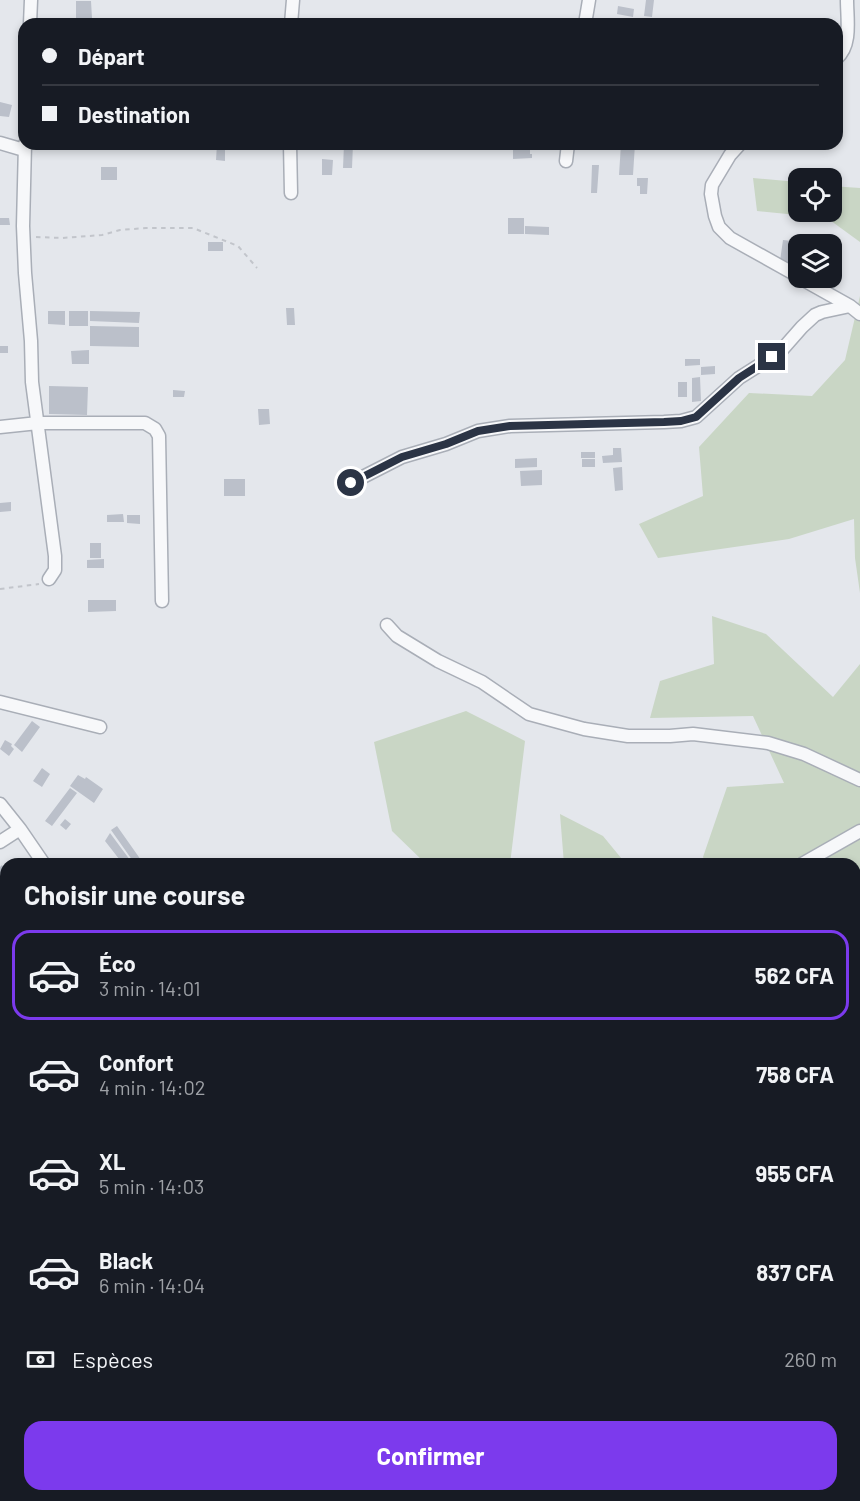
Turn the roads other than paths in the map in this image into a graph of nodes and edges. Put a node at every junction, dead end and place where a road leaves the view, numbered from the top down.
1 (31, 0) edge
2 (293, 0) edge
3 (589, 0) edge
4 (847, 0) edge
5 (30, 18) edge
6 (292, 18) edge
7 (586, 18) edge
8 (843, 51) edge
9 (0, 143) edge
10 (18, 146) edge
11 (25, 150) edge
12 (290, 150) edge
13 (567, 150) edge
14 (735, 150) edge
15 (566, 161) dead end
16 (291, 193) dead end
17 (788, 271) edge
18 (818, 288) edge
19 (855, 310) edge
20 (38, 423) junction
21 (0, 427) edge
22 (351, 483) dead end
23 (49, 579) road end
24 (162, 601) dead end
25 (387, 625) dead end
26 (2, 706) edge
27 (100, 727) dead end
28 (860, 780) edge
29 (0, 804) edge
30 (20, 829) junction
31 (860, 831) edge
32 (0, 842) edge
33 (40, 858) edge
34 (813, 858) edge

1 - 5 street
2 - 6 street
3 - 7 street
4 - 8 street
9 - 10 street
11 - 20 street
12 - 16 street
13 - 15 street
14 - 17 street
18 - 19 street
19 - 22 street
20 - 21 street
20 - 23 street
20 - 24 street
25 - 28 street
26 - 27 street
29 - 30 street
30 - 32 street
30 - 33 street
31 - 34 street

